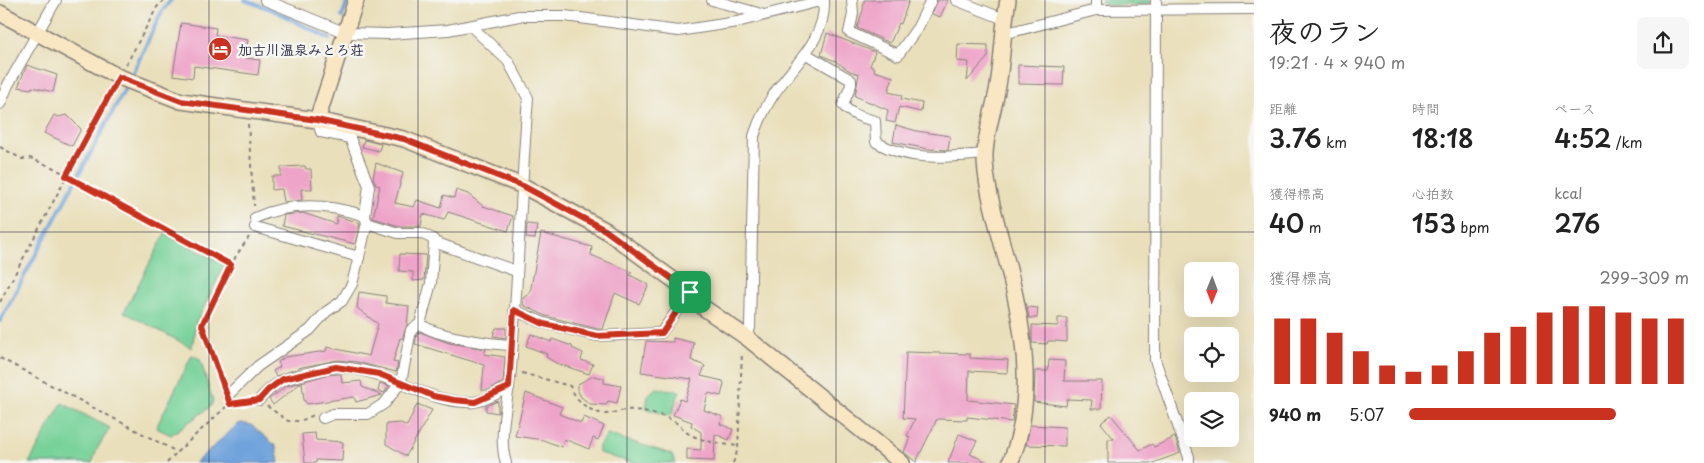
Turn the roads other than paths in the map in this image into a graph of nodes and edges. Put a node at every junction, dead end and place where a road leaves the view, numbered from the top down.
1 (56, 0) edge
2 (265, 0) edge
3 (356, 0) edge
4 (712, 0) edge
5 (852, 0) edge
6 (931, 0) edge
7 (956, 0) edge
8 (1008, 0) edge
9 (1156, 4) edge
10 (1096, 5) edge
11 (1254, 9) edge
12 (0, 13) edge
13 (765, 14) junction
14 (1004, 26) junction
15 (472, 27) junction
16 (38, 32) junction
17 (346, 33) junction
18 (806, 54) junction
19 (0, 104) edge
20 (317, 120) junction
21 (985, 154) junction
22 (523, 186) junction
23 (366, 219) junction
24 (434, 242) junction
25 (359, 257) junction
26 (516, 271) junction
27 (690, 292) junction
28 (514, 310) junction
29 (420, 324) junction
30 (746, 337) junction
31 (512, 345) junction
32 (401, 382) junction
33 (509, 387) junction
34 (228, 395) road end
35 (259, 400) road end
36 (323, 418) road end
37 (506, 463) edge
38 (902, 463) edge
39 (1010, 463) edge
40 (1189, 463) edge

1 - 16 street
2 - 17 street
3 - 17 street
4 - 13 street
5 - 6 street
7 - 14 street
8 - 14 street
9 - 10 street
9 - 11 street
9 - 40 street
10 - 14 street
12 - 16 street
13 - 15 street
13 - 18 street
14 - 21 street
15 - 17 street
15 - 22 street
16 - 19 street
16 - 20 street
17 - 20 street
18 - 21 street
18 - 30 street
20 - 22 street
20 - 23 street
21 - 39 street
22 - 26 street
22 - 27 street
23 - 24 street
23 - 25 street
23 - 25 street
24 - 26 street
24 - 29 street
25 - 34 street
26 - 28 street
27 - 28 street
27 - 30 street
28 - 31 street
29 - 31 street
29 - 32 street
30 - 38 street
31 - 33 street
32 - 33 street
32 - 35 street
32 - 36 street
33 - 37 street

